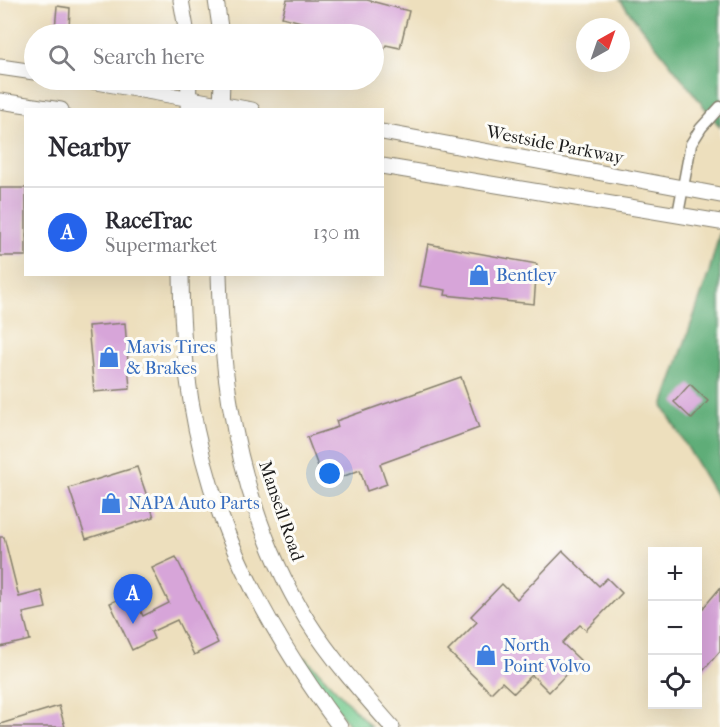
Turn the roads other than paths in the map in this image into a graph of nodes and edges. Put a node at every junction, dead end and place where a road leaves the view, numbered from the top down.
1 (182, 0) edge
2 (216, 0) edge
3 (186, 24) edge
4 (220, 24) edge
5 (0, 67) edge
6 (24, 71) edge
7 (128, 90) edge
8 (222, 90) edge
9 (0, 101) edge
10 (188, 104) edge
11 (221, 107) edge
12 (720, 107) edge
13 (47, 108) edge
14 (384, 132) edge
15 (384, 166) edge
16 (682, 189) junction
17 (720, 195) edge
18 (678, 214) junction
19 (720, 222) edge
20 (181, 276) edge
21 (219, 276) edge
22 (340, 727) edge
23 (392, 727) edge

1 - 3 main road
2 - 4 main road
5 - 6 main road
7 - 10 main road
8 - 11 main road
9 - 13 main road
10 - 11 main road
12 - 16 street
14 - 16 main road, Westside Parkway
15 - 18 main road
16 - 17 main road, Westside Parkway
16 - 18 street
18 - 19 main road
20 - 22 main road
21 - 23 main road, Mansell Road

